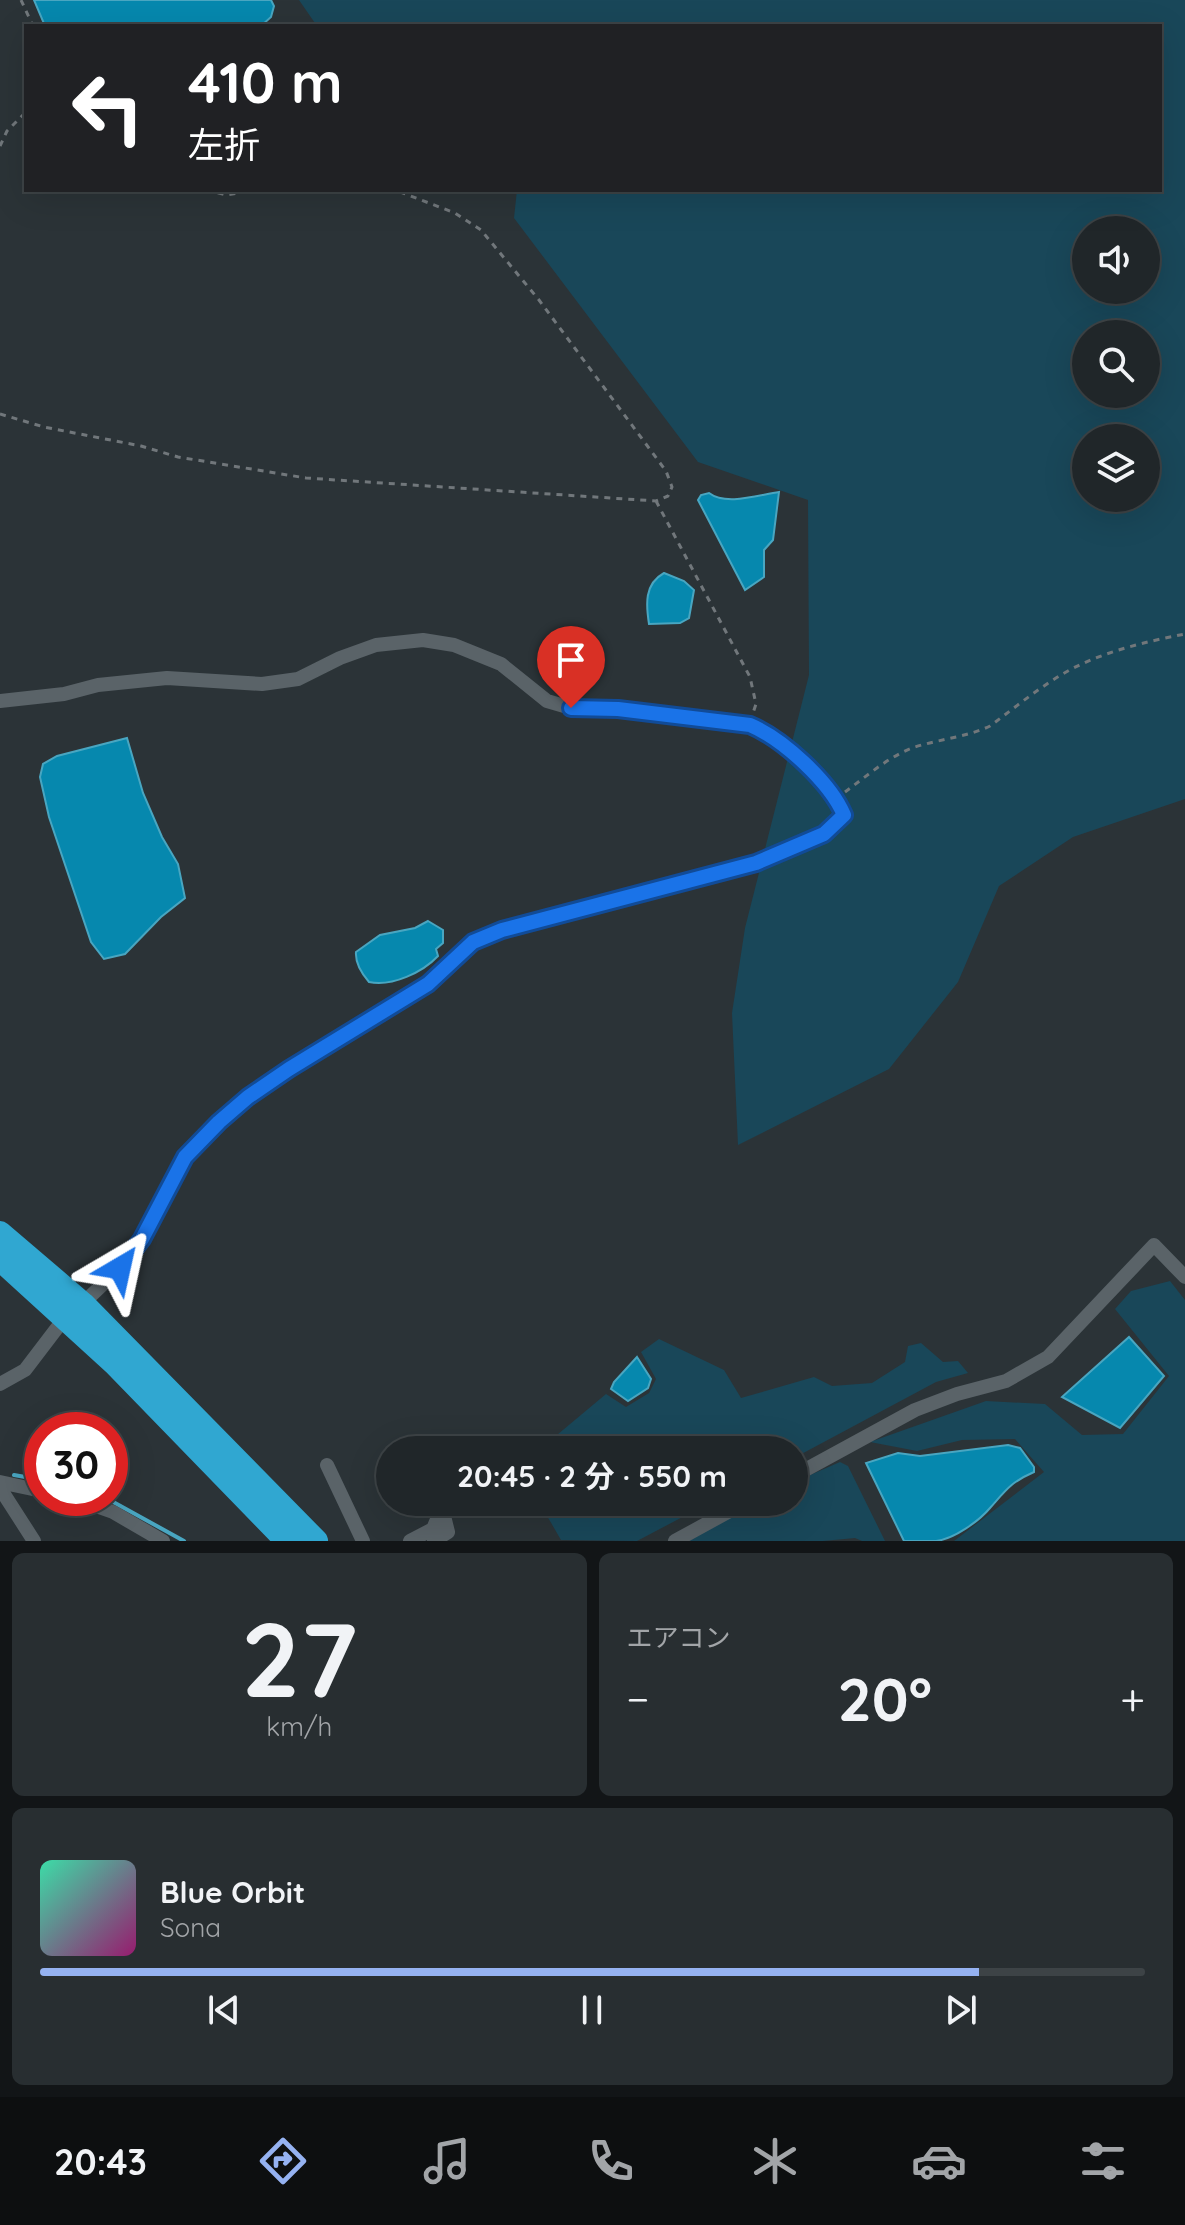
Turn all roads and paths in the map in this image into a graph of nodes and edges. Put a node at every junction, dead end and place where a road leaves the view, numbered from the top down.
1 (21, 0) edge
2 (32, 24) edge
3 (24, 114) edge
4 (0, 146) edge
5 (214, 192) edge
6 (245, 192) edge
7 (400, 192) edge
8 (0, 414) edge
9 (656, 501) junction
10 (1185, 634) edge
11 (0, 701) edge
12 (750, 725) junction
13 (837, 799) junction
14 (0, 1233) edge
15 (0, 1259) edge
16 (1185, 1277) edge
17 (75, 1311) junction
18 (0, 1384) edge
19 (327, 1465) dead end
20 (808, 1468) edge
21 (0, 1482) edge
22 (24, 1487) edge
23 (0, 1488) edge
24 (120, 1516) edge
25 (721, 1516) edge
26 (34, 1541) edge
27 (163, 1541) edge
28 (287, 1541) edge
29 (316, 1541) edge
30 (363, 1541) edge
31 (410, 1541) edge
32 (434, 1541) edge
33 (675, 1541) edge

1 - 2 path
3 - 4 path
5 - 6 path
7 - 9 path
8 - 9 path
9 - 12 path
10 - 13 path
11 - 12 street
12 - 13 street
13 - 17 street
14 - 17 highway
15 - 17 highway
16 - 20 street
17 - 18 street
17 - 28 highway
17 - 29 highway
19 - 30 street
21 - 22 street
23 - 26 street
24 - 27 street
25 - 33 street
31 - 32 street

